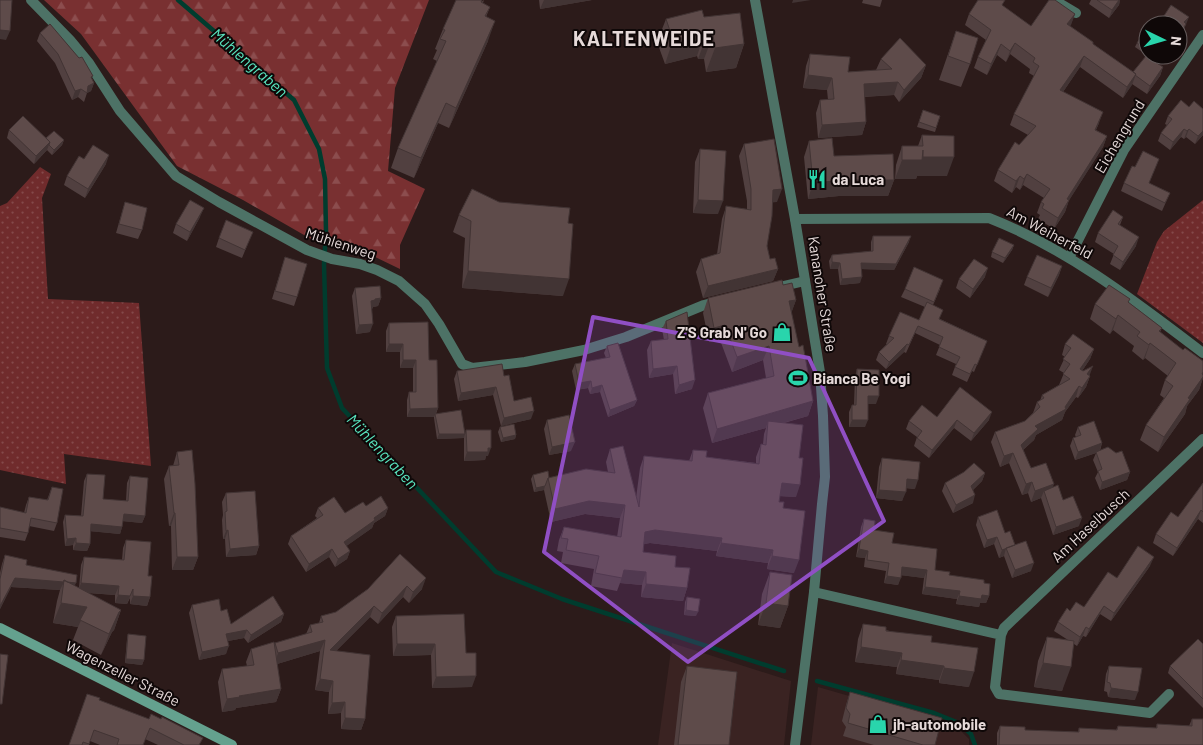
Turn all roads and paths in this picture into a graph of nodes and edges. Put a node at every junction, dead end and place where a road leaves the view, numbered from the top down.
1 (31, 0) edge
2 (755, 0) edge
3 (1054, 0) edge
4 (1076, 13) edge
5 (1203, 35) edge
6 (796, 218) junction
7 (1068, 258) junction
8 (805, 281) junction
9 (768, 290) edge
10 (732, 298) edge
11 (1203, 354) edge
12 (1203, 439) edge
13 (814, 592) junction
14 (0, 628) edge
15 (1002, 635) junction
16 (1169, 694) dead end
17 (232, 745) edge
18 (795, 745) edge

1 - 10 street, Mühlenweg
2 - 6 street, Kananoher Straße
3 - 4 street
5 - 7 street, Eichengrund
6 - 7 street, Am Weiherfeld
6 - 8 street, Kananoher Straße
7 - 11 street, Am Weiherfeld
8 - 9 street
8 - 13 street, Kananoher Straße
12 - 15 street, Am Haselbusch
13 - 15 street
13 - 18 street, Kananoher Straße
14 - 17 main road, Wagenzeller Straße
15 - 16 street

